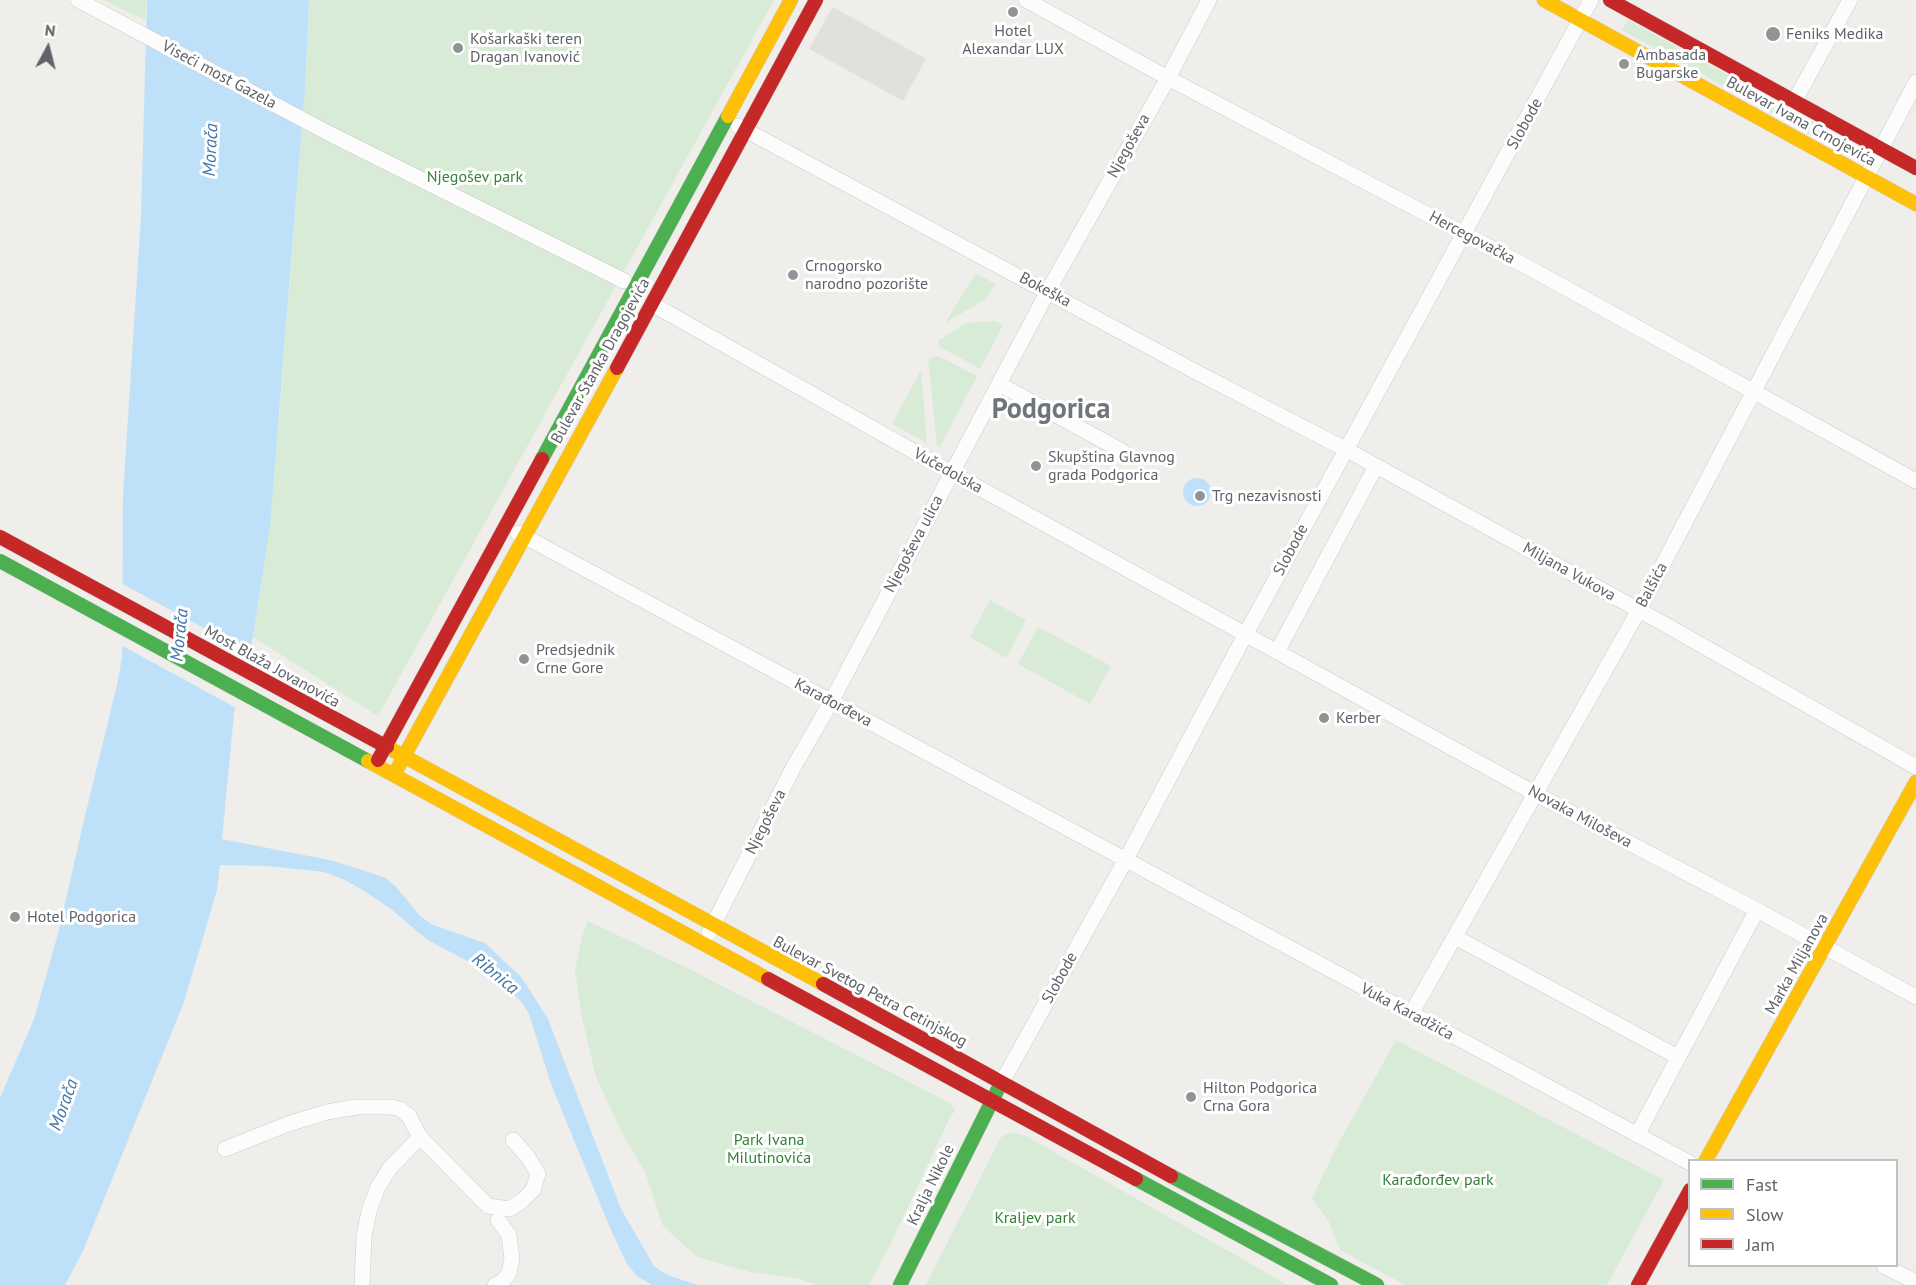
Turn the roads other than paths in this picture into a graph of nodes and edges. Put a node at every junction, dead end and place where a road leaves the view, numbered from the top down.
1 (78, 0) edge
2 (791, 0) edge
3 (816, 0) edge
4 (1026, 0) edge
5 (1209, 0) edge
6 (1544, 0) edge
7 (1591, 0) edge
8 (1610, 0) edge
9 (1850, 0) edge
10 (1581, 20) junction
11 (1168, 78) junction
12 (1916, 82) edge
13 (1794, 102) junction
14 (726, 120) junction
15 (744, 129) junction
16 (1881, 149) junction
17 (1916, 168) edge
18 (1866, 176) junction
19 (1916, 204) edge
20 (1464, 234) junction
21 (624, 281) dead end
22 (1048, 291) junction
23 (652, 304) junction
24 (999, 384) junction
25 (1753, 392) junction
26 (1347, 450) junction
27 (1122, 451) dead end
28 (1376, 466) junction
29 (952, 473) junction
30 (1916, 481) edge
31 (505, 525) junction
32 (524, 536) junction
33 (0, 537) edge
34 (0, 561) edge
35 (1639, 610) junction
36 (1246, 635) junction
37 (1277, 652) junction
38 (831, 702) junction
39 (347, 727) joint
40 (385, 748) junction
41 (403, 758) junction
42 (375, 765) junction
43 (1916, 766) edge
44 (394, 775) junction
45 (1916, 782) edge
46 (1534, 794) junction
47 (1125, 861) junction
48 (1757, 910) junction
49 (712, 925) junction
50 (1455, 937) junction
51 (704, 944) junction
52 (1825, 948) junction
53 (1916, 997) edge
54 (1412, 1014) junction
55 (1678, 1057) junction
56 (1002, 1082) junction
57 (992, 1100) junction
58 (1637, 1135) junction
59 (420, 1137) junction
60 (513, 1140) dead end
61 (225, 1149) dead end
62 (1707, 1159) edge
63 (1688, 1162) edge
64 (1688, 1192) edge
65 (498, 1220) dead end
66 (1886, 1267) edge
67 (1916, 1282) edge
68 (362, 1285) edge
69 (495, 1285) edge
70 (900, 1285) edge
71 (1331, 1285) edge
72 (1377, 1285) edge
73 (1638, 1285) edge

1 - 21 street, Viseći most Gazela
2 - 14 main road, Bulevar Stanka Dragojevića
3 - 15 main road, Bulevar Stanka Dragojevića
4 - 11 street, Hercegovačka
5 - 11 street, Njegoševa
6 - 10 main road, Bulevar Ivana Crnojevića
7 - 10 street, Slobode
8 - 13 main road, Bulevar Ivana Crnojevića
9 - 13 street
10 - 18 main road, Bulevar Ivana Crnojevića
10 - 20 street, Slobode
11 - 20 street, Hercegovačka
11 - 22 street, Njegoševa
12 - 16 street, Balšića
13 - 16 main road, Bulevar Ivana Crnojevića
14 - 15 street, Bokeška
14 - 31 main road, Bulevar Stanka Dragojevića
15 - 22 street, Bokeška
15 - 23 main road, Bulevar Stanka Dragojevića
16 - 17 main road, Bulevar Ivana Crnojevića
16 - 18 street, Balšića
18 - 19 main road, Bulevar Ivana Crnojevića
18 - 25 street, Balšića
20 - 25 street, Hercegovačka
20 - 26 street, Slobode
22 - 24 street, Njegoševa ulica
22 - 26 street, Bokeška
23 - 29 street, Vučedolska
23 - 32 main road, Bulevar Stanka Dragojevića
24 - 27 street
24 - 29 street, Njegoševa ulica
25 - 30 street, Hercegovačka
25 - 35 street, Balšića
26 - 28 street, Miljana Vukova
26 - 36 street, Slobode
28 - 35 street, Miljana Vukova
28 - 37 street
29 - 36 street, Vučedolska
29 - 38 street, Njegoševa ulica
31 - 32 street, Karađorđeva
31 - 40 main road, Bulevar Stanka Dragojevića
32 - 38 street, Karađorđeva
32 - 41 main road, Bulevar Stanka Dragojevića
33 - 39 main road, Most Blaža Jovanovića
34 - 42 main road
35 - 43 street, Miljana Vukova
35 - 46 street, Balšića
36 - 37 street, Novaka Miloševa
36 - 47 street, Slobode
37 - 46 street, Novaka Miloševa
38 - 47 street, Karađorđeva
38 - 49 street, Njegoševa
39 - 40 main road, Bulevar Svetog Petra Cetinjskog
40 - 41 main road, Bulevar Svetog Petra Cetinjskog
40 - 42 main road, Bulevar Stanka Dragojevića
41 - 44 main road, Bulevar Stanka Dragojevića
41 - 49 main road, Bulevar Svetog Petra Cetinjskog
42 - 44 main road
44 - 51 main road
45 - 52 main road, Marka Miljanova
46 - 48 street, Novaka Miloševa
46 - 50 street, Balšića
47 - 54 street, Vuka Karadžića
47 - 56 street, Slobode
48 - 52 street, Novaka Miloševa
48 - 55 street
49 - 51 street, Njegoševa
49 - 56 main road, Bulevar Svetog Petra Cetinjskog
50 - 54 street, Balšića
50 - 55 street
51 - 57 main road
52 - 53 street, Novaka Miloševa
52 - 62 main road, Marka Miljanova
54 - 58 street, Vuka Karadžića
55 - 58 street
56 - 57 main road, Slobode
56 - 72 main road, Bulevar Svetog Petra Cetinjskog
57 - 70 main road, Kralja Nikole
57 - 71 main road
58 - 63 street, Vuka Karadžića
59 - 60 street
59 - 61 street
59 - 68 street
64 - 73 main road
65 - 69 street
66 - 67 street

